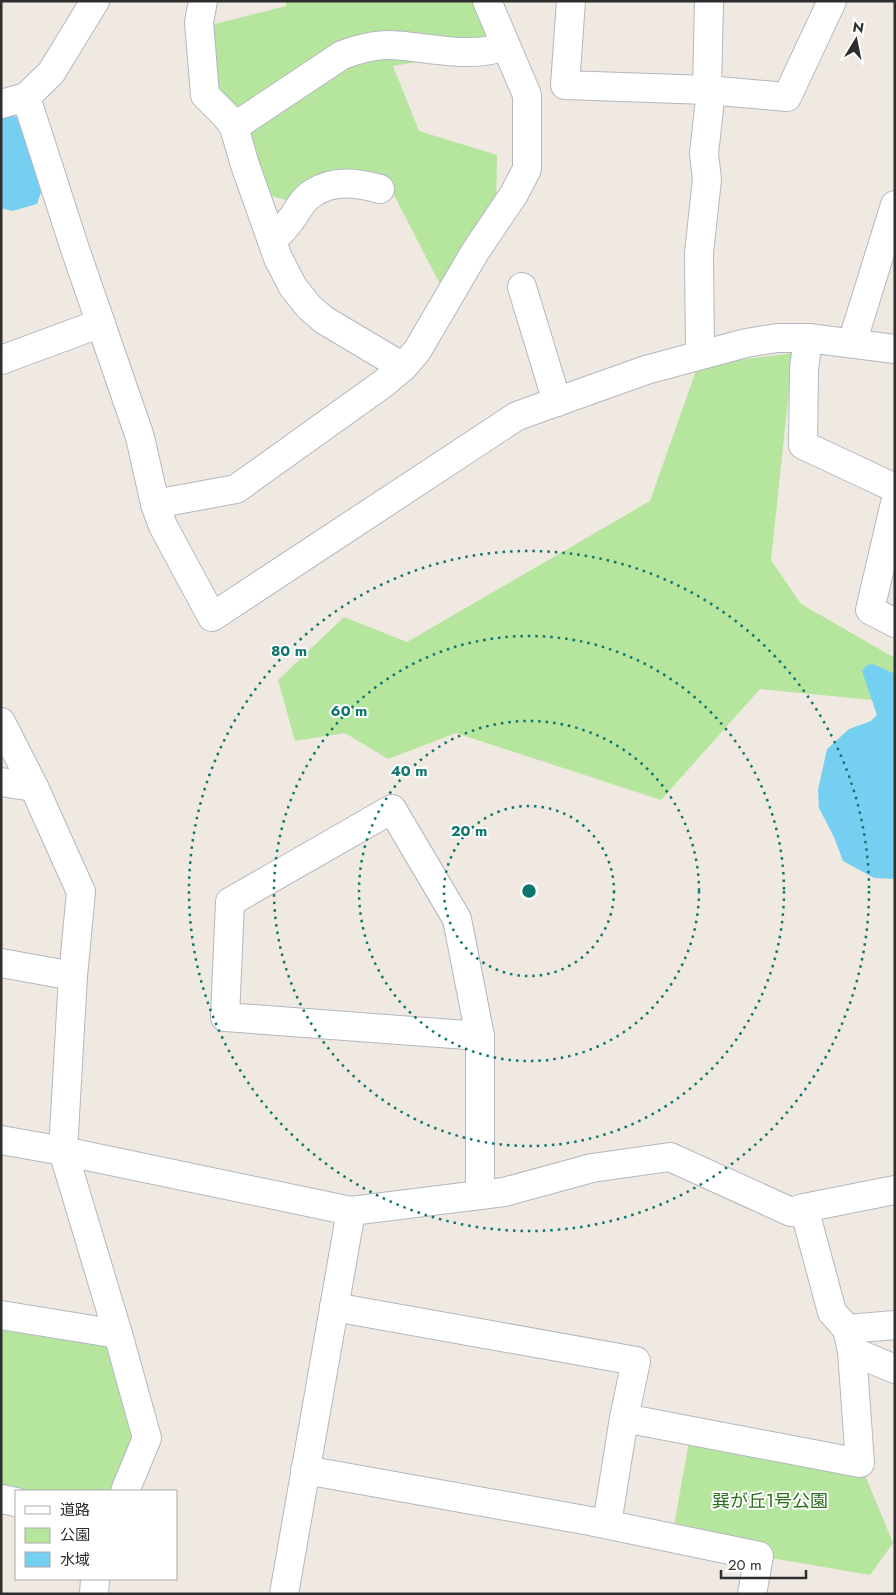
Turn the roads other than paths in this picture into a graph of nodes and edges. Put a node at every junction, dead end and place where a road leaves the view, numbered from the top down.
1 (96, 1) edge
2 (203, 1) edge
3 (487, 1) edge
4 (571, 1) edge
5 (708, 1) edge
6 (832, 1) edge
7 (506, 45) junction
8 (709, 90) junction
9 (14, 101) edge
10 (234, 127) junction
11 (380, 189) dead end
12 (895, 205) edge
13 (271, 238) junction
14 (522, 287) dead end
15 (101, 323) junction
16 (808, 338) junction
17 (852, 343) junction
18 (895, 349) edge
19 (700, 354) junction
20 (1, 360) edge
21 (403, 367) junction
22 (557, 402) junction
23 (895, 488) edge
24 (895, 503) edge
25 (155, 504) junction
26 (895, 623) edge
27 (1, 722) edge
28 (1, 782) edge
29 (34, 787) junction
30 (1, 963) edge
31 (73, 976) junction
32 (480, 1036) junction
33 (1, 1140) edge
34 (63, 1151) junction
35 (895, 1190) edge
36 (480, 1194) junction
37 (804, 1208) junction
38 (351, 1211) junction
39 (334, 1306) junction
40 (1, 1315) edge
41 (895, 1325) edge
42 (118, 1334) junction
43 (850, 1340) junction
44 (895, 1369) edge
45 (624, 1418) junction
46 (305, 1470) junction
47 (125, 1490) edge
48 (1, 1500) edge
49 (15, 1502) edge
50 (607, 1524) junction
51 (95, 1580) edge
52 (94, 1594) edge
53 (284, 1594) edge
54 (752, 1594) edge

1 - 9 street
2 - 10 street
3 - 7 street
4 - 8 street
5 - 8 street
6 - 8 street
7 - 10 street
7 - 21 street
8 - 19 street
9 - 15 street
10 - 13 street
11 - 13 street
12 - 17 street
13 - 21 street
14 - 22 street
15 - 20 street
15 - 25 street
16 - 17 street
16 - 19 street
16 - 23 street
17 - 18 street
19 - 22 street
21 - 25 street
22 - 25 street
24 - 26 street
27 - 29 street
28 - 29 street
29 - 31 street
30 - 31 street
31 - 34 street
32 - 32 street
32 - 36 street
33 - 34 street
34 - 38 street
34 - 42 street
35 - 37 street
36 - 37 street
36 - 38 street
37 - 43 street
38 - 39 street
39 - 45 street
39 - 46 street
40 - 42 street
41 - 43 street
42 - 47 street
43 - 44 street
43 - 45 street
45 - 50 street
46 - 50 street
46 - 53 street
48 - 49 street
50 - 54 street
51 - 52 street

